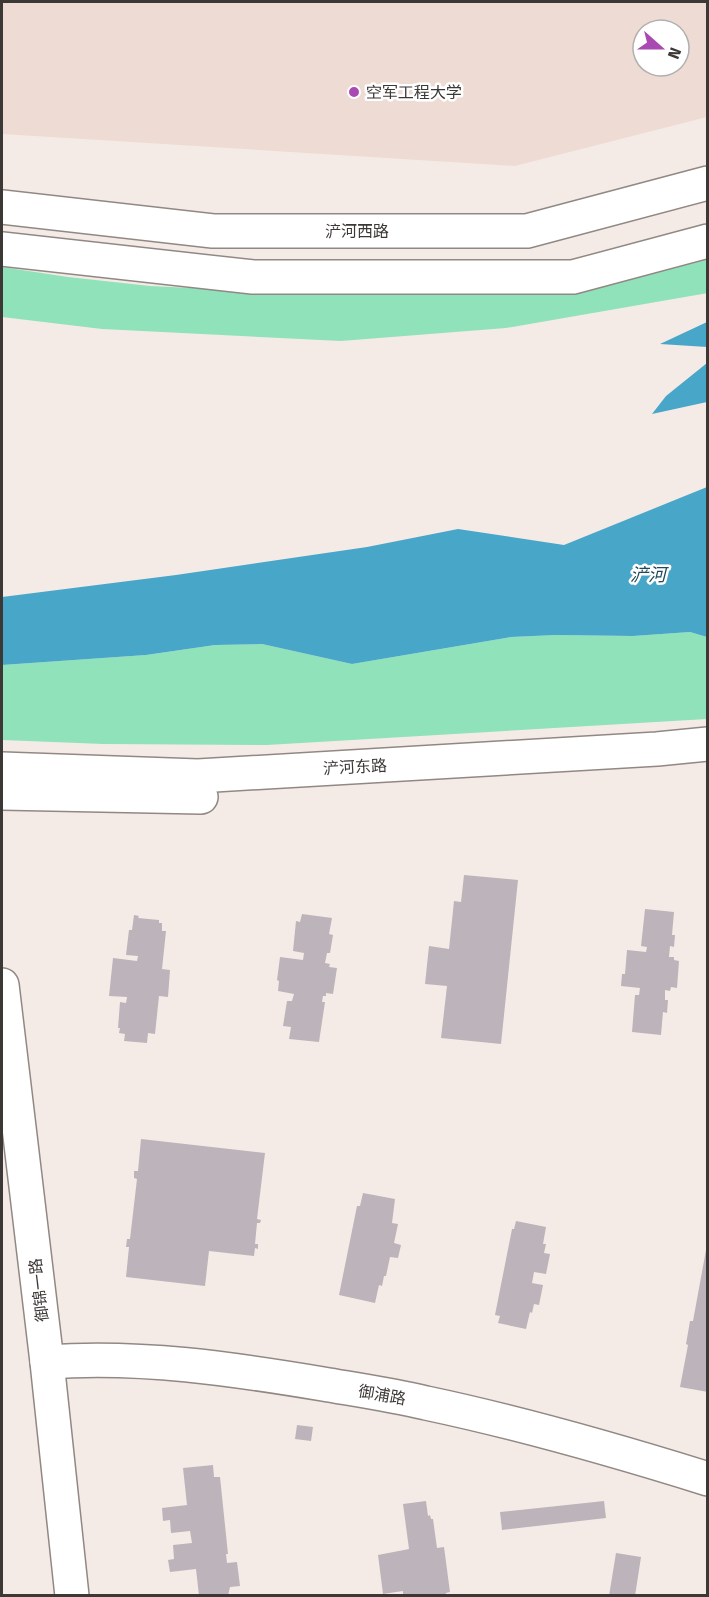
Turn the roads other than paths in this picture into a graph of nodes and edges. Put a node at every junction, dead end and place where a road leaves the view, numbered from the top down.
1 (708, 183) edge
2 (2, 207) edge
3 (708, 241) edge
4 (2, 249) edge
5 (708, 744) edge
6 (708, 766) edge
7 (2, 769) edge
8 (2, 794) edge
9 (2, 985) edge
10 (47, 1362) junction
11 (708, 1479) edge
12 (72, 1596) edge

1 - 2 main road, 浐河西路
3 - 4 main road
5 - 7 main road, 浐河东路
6 - 8 main road, 浐河东路
9 - 10 main road, 御锦一路
10 - 11 main road, 御浦路
10 - 12 main road, 御锦一路

